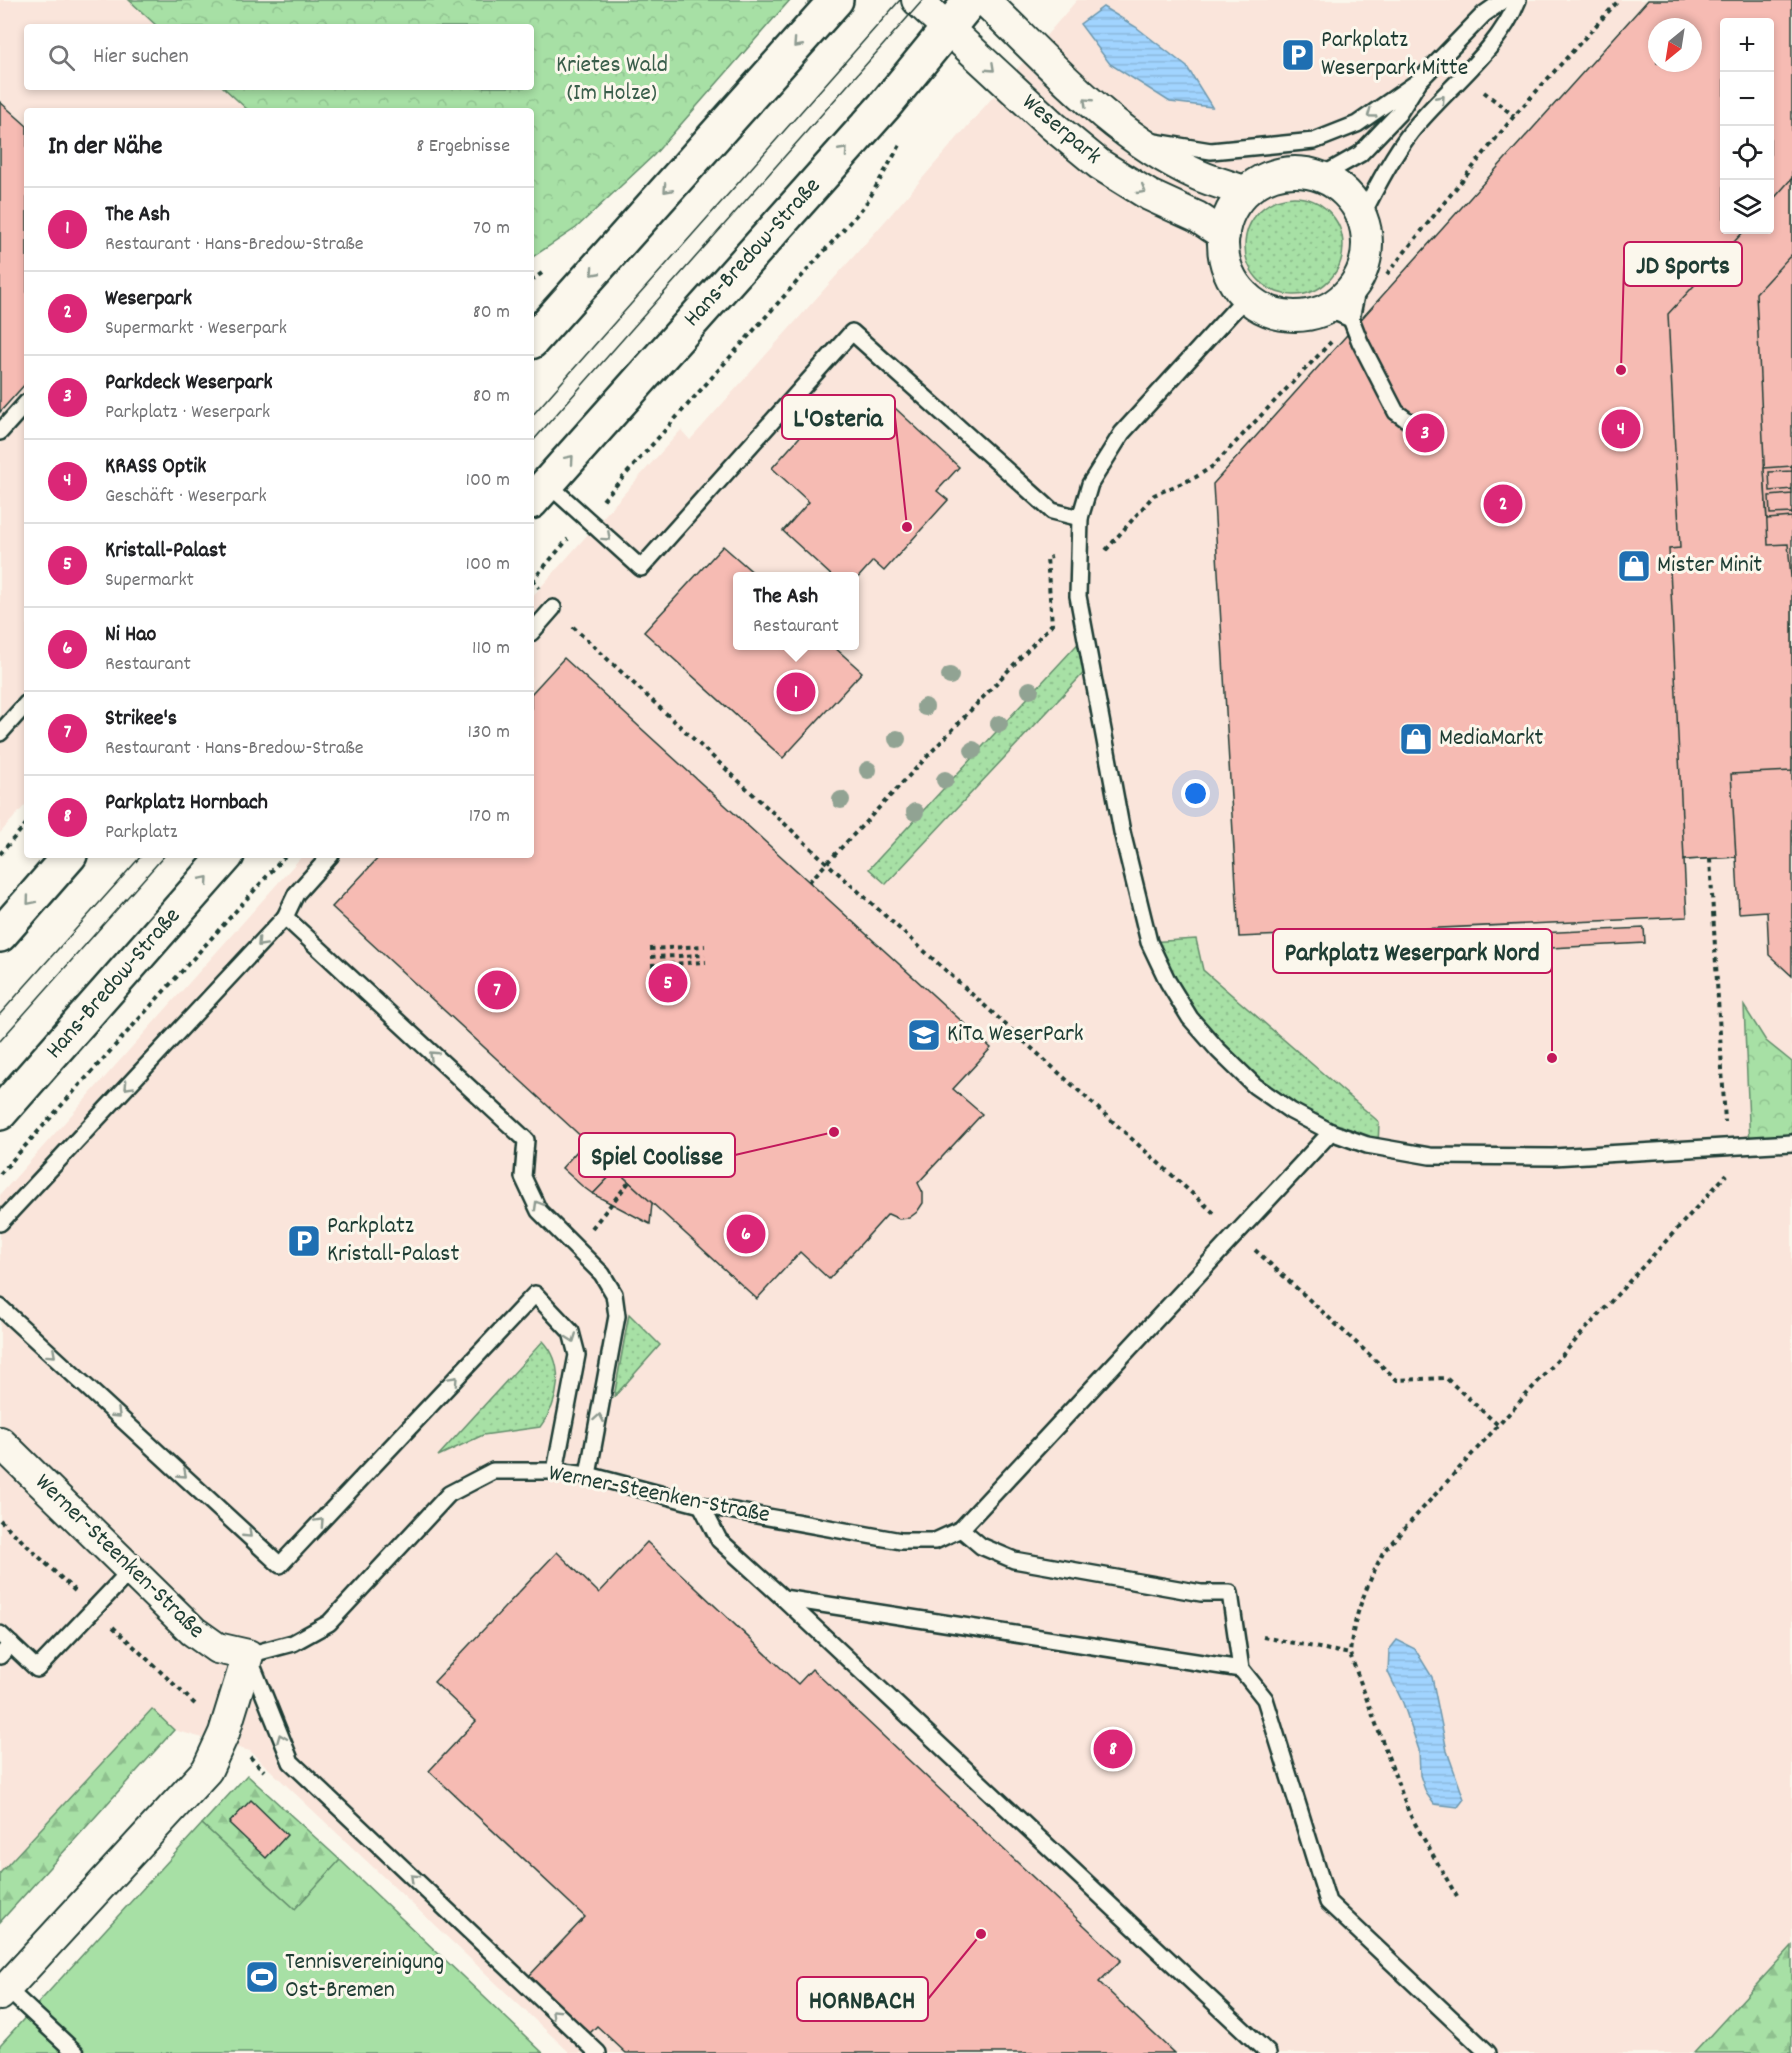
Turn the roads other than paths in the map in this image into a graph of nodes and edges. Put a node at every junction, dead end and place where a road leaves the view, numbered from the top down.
1 (836, 0) edge
2 (916, 0) edge
3 (971, 0) edge
4 (984, 0) edge
5 (1504, 0) edge
6 (1518, 0) edge
7 (948, 28) junction
8 (1419, 81) junction
9 (1133, 138) junction
10 (1321, 176) junction
11 (1245, 191) junction
12 (1362, 216) junction
13 (1224, 235) junction
14 (1246, 297) junction
15 (1339, 314) junction
16 (534, 339) edge
17 (24, 405) edge
18 (0, 432) edge
19 (1425, 433) dead end
20 (539, 493) edge
21 (1080, 518) junction
22 (553, 608) road end
23 (534, 630) edge
24 (24, 706) edge
25 (0, 733) edge
26 (67, 858) edge
27 (224, 858) edge
28 (328, 858) edge
29 (285, 917) junction
30 (0, 935) edge
31 (0, 1113) edge
32 (1331, 1132) junction
33 (1792, 1143) edge
34 (0, 1223) edge
35 (0, 1307) edge
36 (0, 1442) edge
37 (555, 1471) junction
38 (588, 1476) junction
39 (701, 1505) junction
40 (961, 1529) junction
41 (131, 1570) junction
42 (783, 1598) junction
43 (4, 1645) edge
44 (248, 1655) junction
45 (1241, 1669) junction
46 (3, 1991) edge
47 (76, 2053) edge
48 (598, 2053) edge
49 (1268, 2053) edge
50 (1488, 2053) edge

1 -> 16 main road
2 - 7 street, Weserpark
3 - 7 main road, Hans-Bredow-Straße
9 -> 4 street, Weserpark
5 - 8 lane
12 -> 6 lane
7 -> 13 street, Weserpark
20 -> 7 main road, Hans-Bredow-Straße
8 -> 9 lane
8 - 10 lane
9 - 11 street, Weserpark
10 - 11 street
10 - 12 street
11 - 13 street
12 - 15 street
13 - 14 street
14 - 15 street
14 - 21 lane
15 - 19 lane
17 - 18 lane
20 -> 21 lane
21 - 32 lane
22 - 23 lane
24 - 25 lane
26 -> 30 main road
31 -> 27 main road, Hans-Bredow-Straße
28 - 29 lane
29 -> 34 lane
38 -> 29 lane
32 - 33 lane
32 - 40 lane
35 -> 37 lane
36 - 41 street, Werner-Steenken-Straße
37 - 38 lane, Werner-Steenken-Straße
37 - 44 lane, Werner-Steenken-Straße
38 - 39 lane, Werner-Steenken-Straße
39 - 40 lane, Werner-Steenken-Straße
39 - 42 lane
40 - 45 lane
41 - 43 lane
41 - 44 street, Werner-Steenken-Straße
42 - 45 lane
42 - 49 lane
44 - 46 street
48 -> 44 lane
45 - 50 lane
46 - 47 lane

